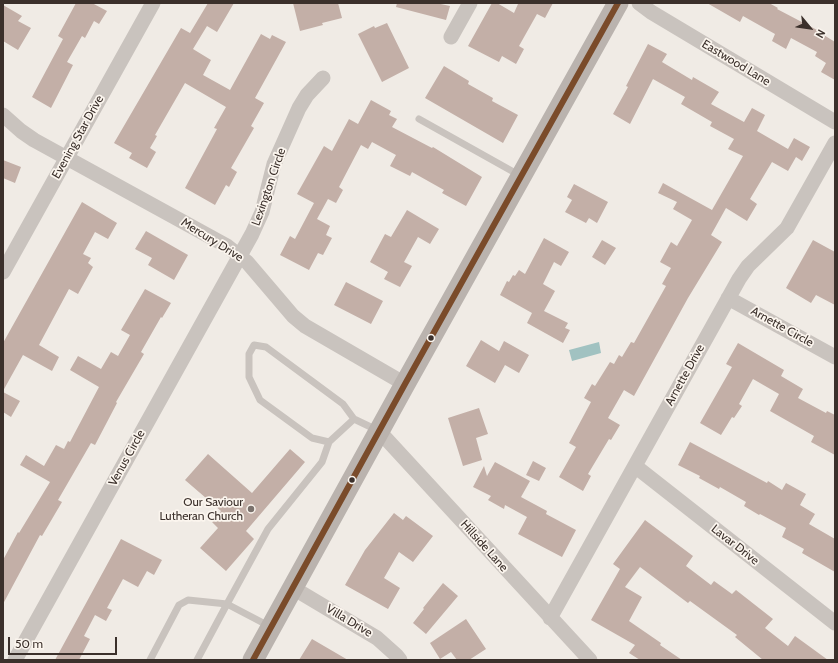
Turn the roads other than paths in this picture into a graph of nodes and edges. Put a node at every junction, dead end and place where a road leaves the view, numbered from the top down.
1 (153, 3) edge
2 (470, 3) edge
3 (618, 3) edge
4 (638, 3) edge
5 (451, 37) dead end
6 (323, 78) dead end
7 (3, 115) edge
8 (419, 119) dead end
9 (835, 122) edge
10 (835, 143) edge
11 (66, 158) junction
12 (521, 176) junction
13 (240, 255) junction
14 (3, 272) edge
15 (728, 298) junction
16 (835, 357) edge
17 (405, 384) junction
18 (354, 419) junction
19 (379, 431) junction
20 (329, 442) junction
21 (635, 466) junction
22 (294, 588) junction
23 (227, 604) junction
24 (550, 618) junction
25 (835, 623) edge
26 (271, 628) junction
27 (15, 660) edge
28 (150, 660) edge
29 (197, 660) edge
30 (253, 660) edge
31 (400, 660) edge
32 (590, 660) edge

1 - 11 street, Evening Star Drive
2 - 5 street
3 - 12 main road
4 - 9 street, Eastwood Lane
6 - 13 street, Lexington Circle
7 - 11 street, Mercury Drive
8 - 12 lane
10 - 15 street, Arnette Drive
11 - 13 street, Mercury Drive
11 - 14 street, Evening Star Drive
12 - 17 main road
13 - 17 street, Mercury Drive
13 - 27 street, Venus Circle
15 - 16 street, Arnette Circle
15 - 21 street, Arnette Drive
17 - 19 main road
18 - 19 lane
18 - 20 lane
18 - 20 lane
19 - 22 main road
19 - 24 street, Hillside Lane
20 - 23 lane
21 - 24 street, Arnette Drive
21 - 25 street, Lavar Drive
22 - 26 main road
22 - 31 street, Villa Drive
23 - 26 lane
23 - 28 lane
23 - 29 lane
24 - 32 street, Hillside Lane
26 - 30 main road

